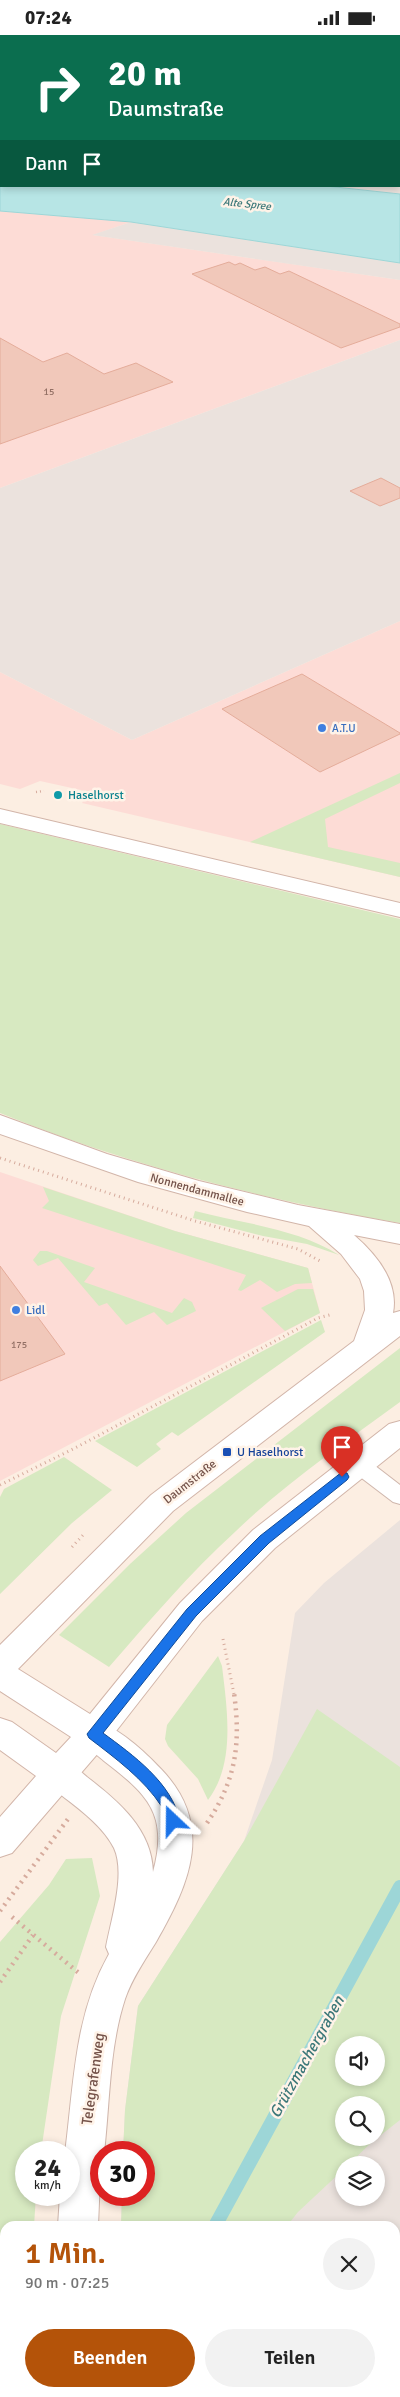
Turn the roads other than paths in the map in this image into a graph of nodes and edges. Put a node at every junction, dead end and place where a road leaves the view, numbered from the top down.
1 (0, 816) edge
2 (400, 910) edge
3 (0, 1124) edge
4 (318, 1220) junction
5 (400, 1234) edge
6 (400, 1321) edge
7 (364, 1349) junction
8 (400, 1432) edge
9 (358, 1465) junction
10 (400, 1495) edge
11 (0, 1666) edge
12 (0, 1674) edge
13 (0, 1732) edge
14 (94, 1734) junction
15 (59, 1774) junction
16 (0, 1843) edge
17 (114, 1982) junction
18 (78, 2221) edge

1 - 2 main road
3 - 4 main road, Nonnendammallee
4 - 5 main road, Nonnendammallee
4 - 7 main road
6 - 7 main road, Daumstraße
7 - 11 main road, Daumstraße
8 - 9 main road
9 - 10 lane
9 - 14 main road
12 - 14 main road
13 - 15 main road
14 - 15 main road
14 - 17 main road, Telegrafenweg
15 - 16 main road
15 - 17 main road, Telegrafenweg
17 - 18 main road, Telegrafenweg

